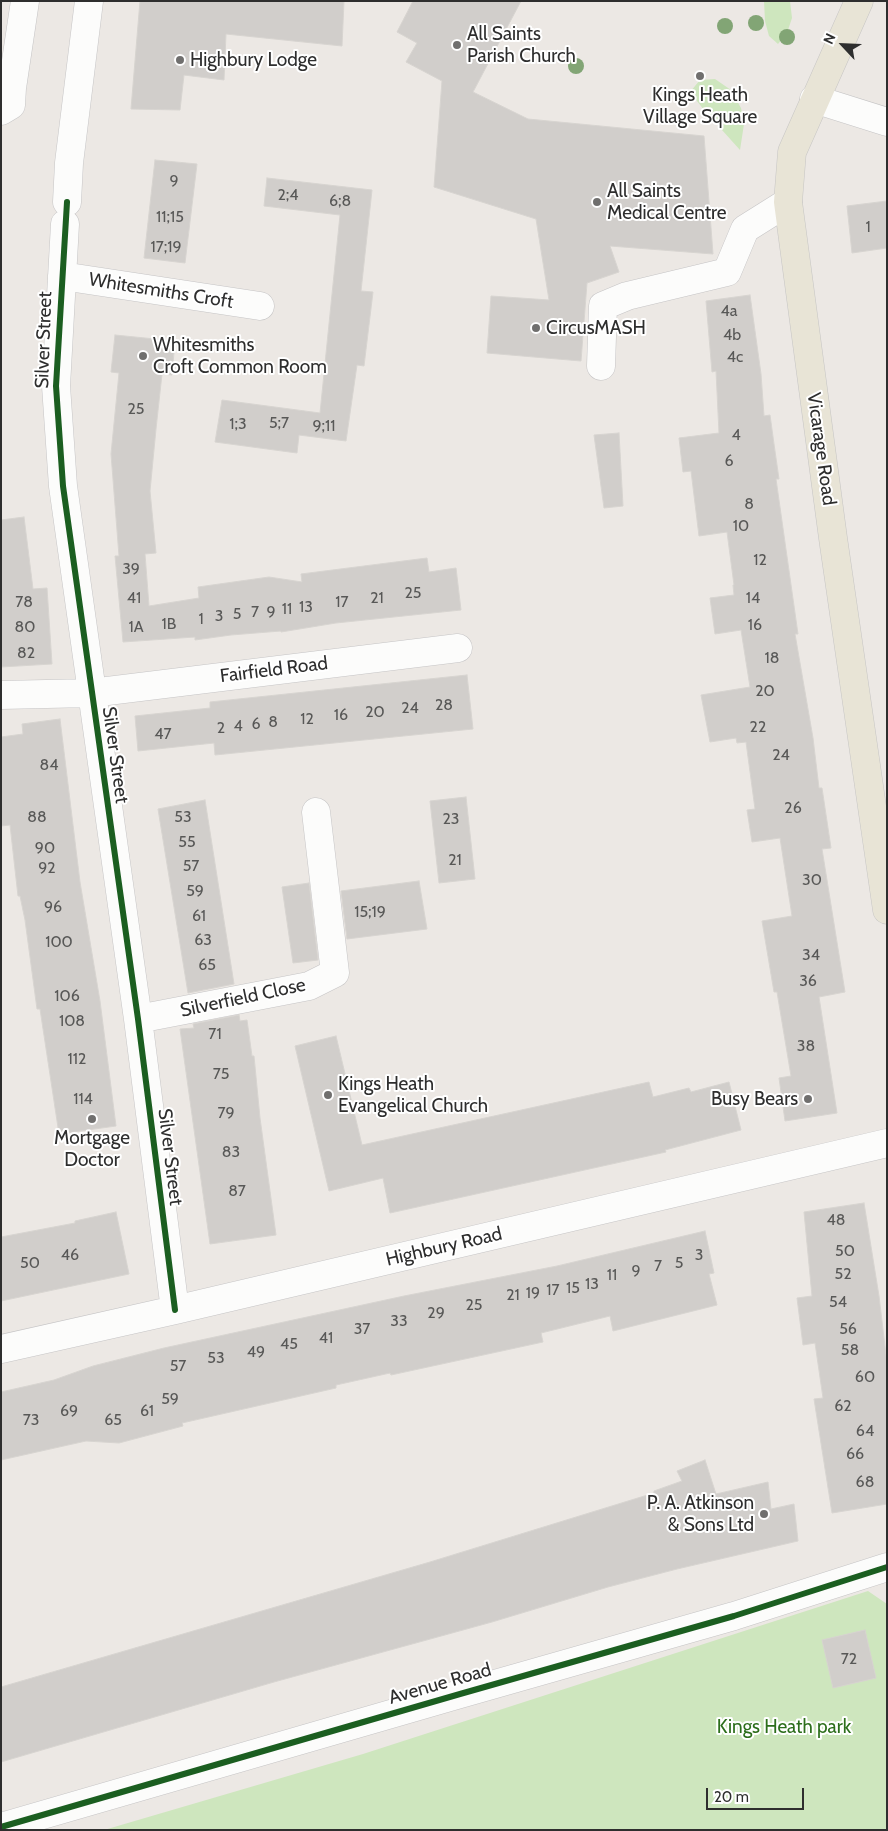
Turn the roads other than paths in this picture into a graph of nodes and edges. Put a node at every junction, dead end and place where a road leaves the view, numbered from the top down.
1 (24, 1) edge
2 (89, 1) edge
3 (859, 1) edge
4 (814, 100) junction
5 (1, 111) edge
6 (887, 122) edge
7 (788, 202) junction
8 (62, 276) junction
9 (260, 306) dead end
10 (601, 366) dead end
11 (458, 648) dead end
12 (91, 693) junction
13 (1, 695) edge
14 (316, 812) dead end
15 (887, 910) edge
16 (138, 1019) junction
17 (887, 1144) edge
18 (175, 1310) junction
19 (1, 1349) edge
20 (887, 1567) edge
21 (1, 1827) edge

1 - 5 street
2 - 8 street, Silver Street
3 - 4 main road, Vicarage Road
4 - 6 street
4 - 7 main road, Vicarage Road
7 - 10 street
7 - 15 main road, Vicarage Road
8 - 9 street, Whitesmiths Croft
8 - 12 street, Silver Street
11 - 12 street, Fairfield Road
12 - 13 street, Fairfield Road
12 - 16 street, Silver Street
14 - 16 street, Silverfield Close
16 - 18 street, Silver Street
17 - 18 street, Highbury Road
18 - 19 street, Highbury Road
20 - 21 street, Avenue Road

